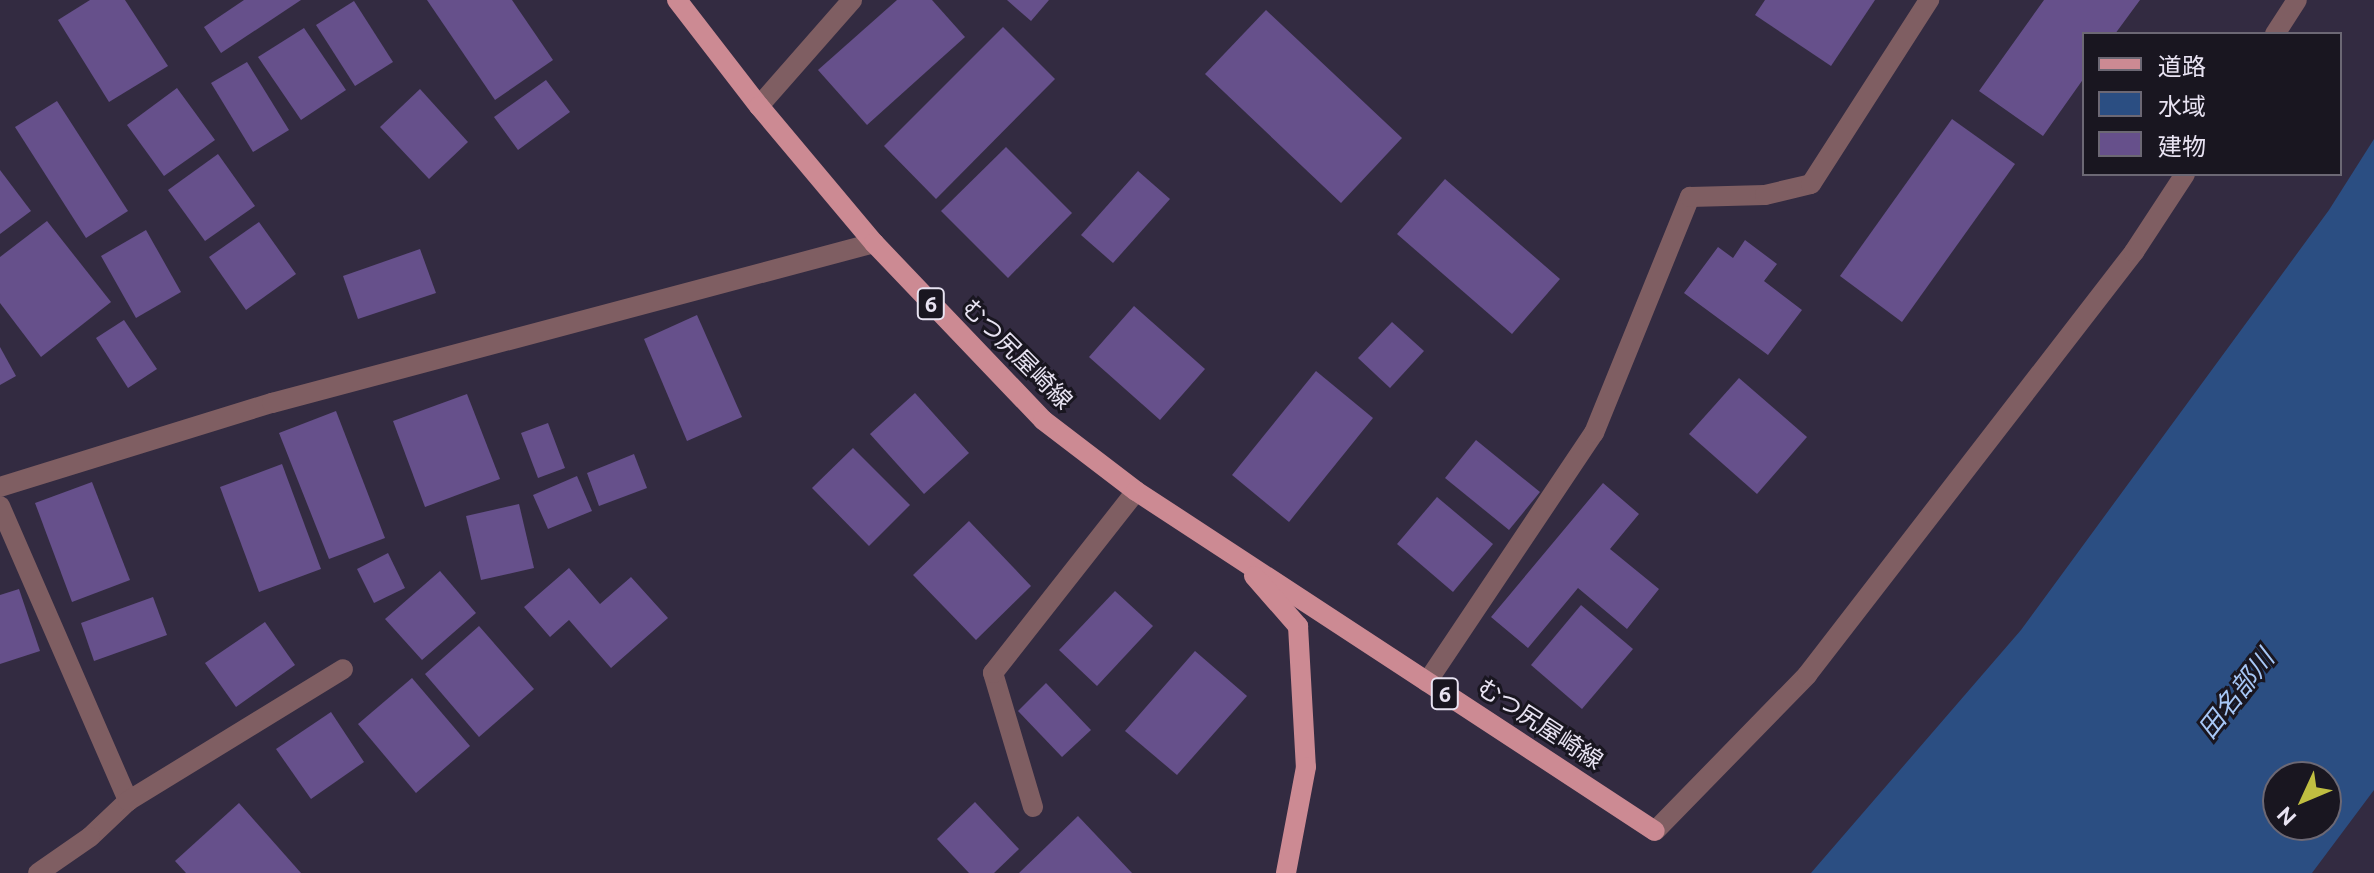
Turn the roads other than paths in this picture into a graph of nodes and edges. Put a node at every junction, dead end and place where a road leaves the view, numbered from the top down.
1 (677, 0) edge
2 (852, 0) edge
3 (1929, 0) edge
4 (2297, 0) edge
5 (2276, 32) edge
6 (759, 106) junction
7 (2184, 176) edge
8 (874, 243) junction
9 (0, 487) edge
10 (1136, 491) junction
11 (0, 506) edge
12 (1235, 556) junction
13 (343, 669) dead end
14 (1427, 682) junction
15 (128, 801) junction
16 (1033, 807) dead end
17 (1655, 831) joint
18 (38, 873) edge
19 (1286, 873) edge

1 - 6 main road, むつ尻屋崎線 / 6
2 - 6 street
3 - 14 street
4 - 5 street
6 - 8 main road, むつ尻屋崎線 / 6
7 - 17 street
8 - 9 street
8 - 10 main road, むつ尻屋崎線 / 6
10 - 12 main road, むつ尻屋崎線 / 6
10 - 16 street
11 - 15 street
12 - 14 main road, むつ尻屋崎線 / 6
12 - 19 main road, むつ尻屋崎線 / 6
13 - 15 street
14 - 17 main road, むつ尻屋崎線 / 6
15 - 18 street

